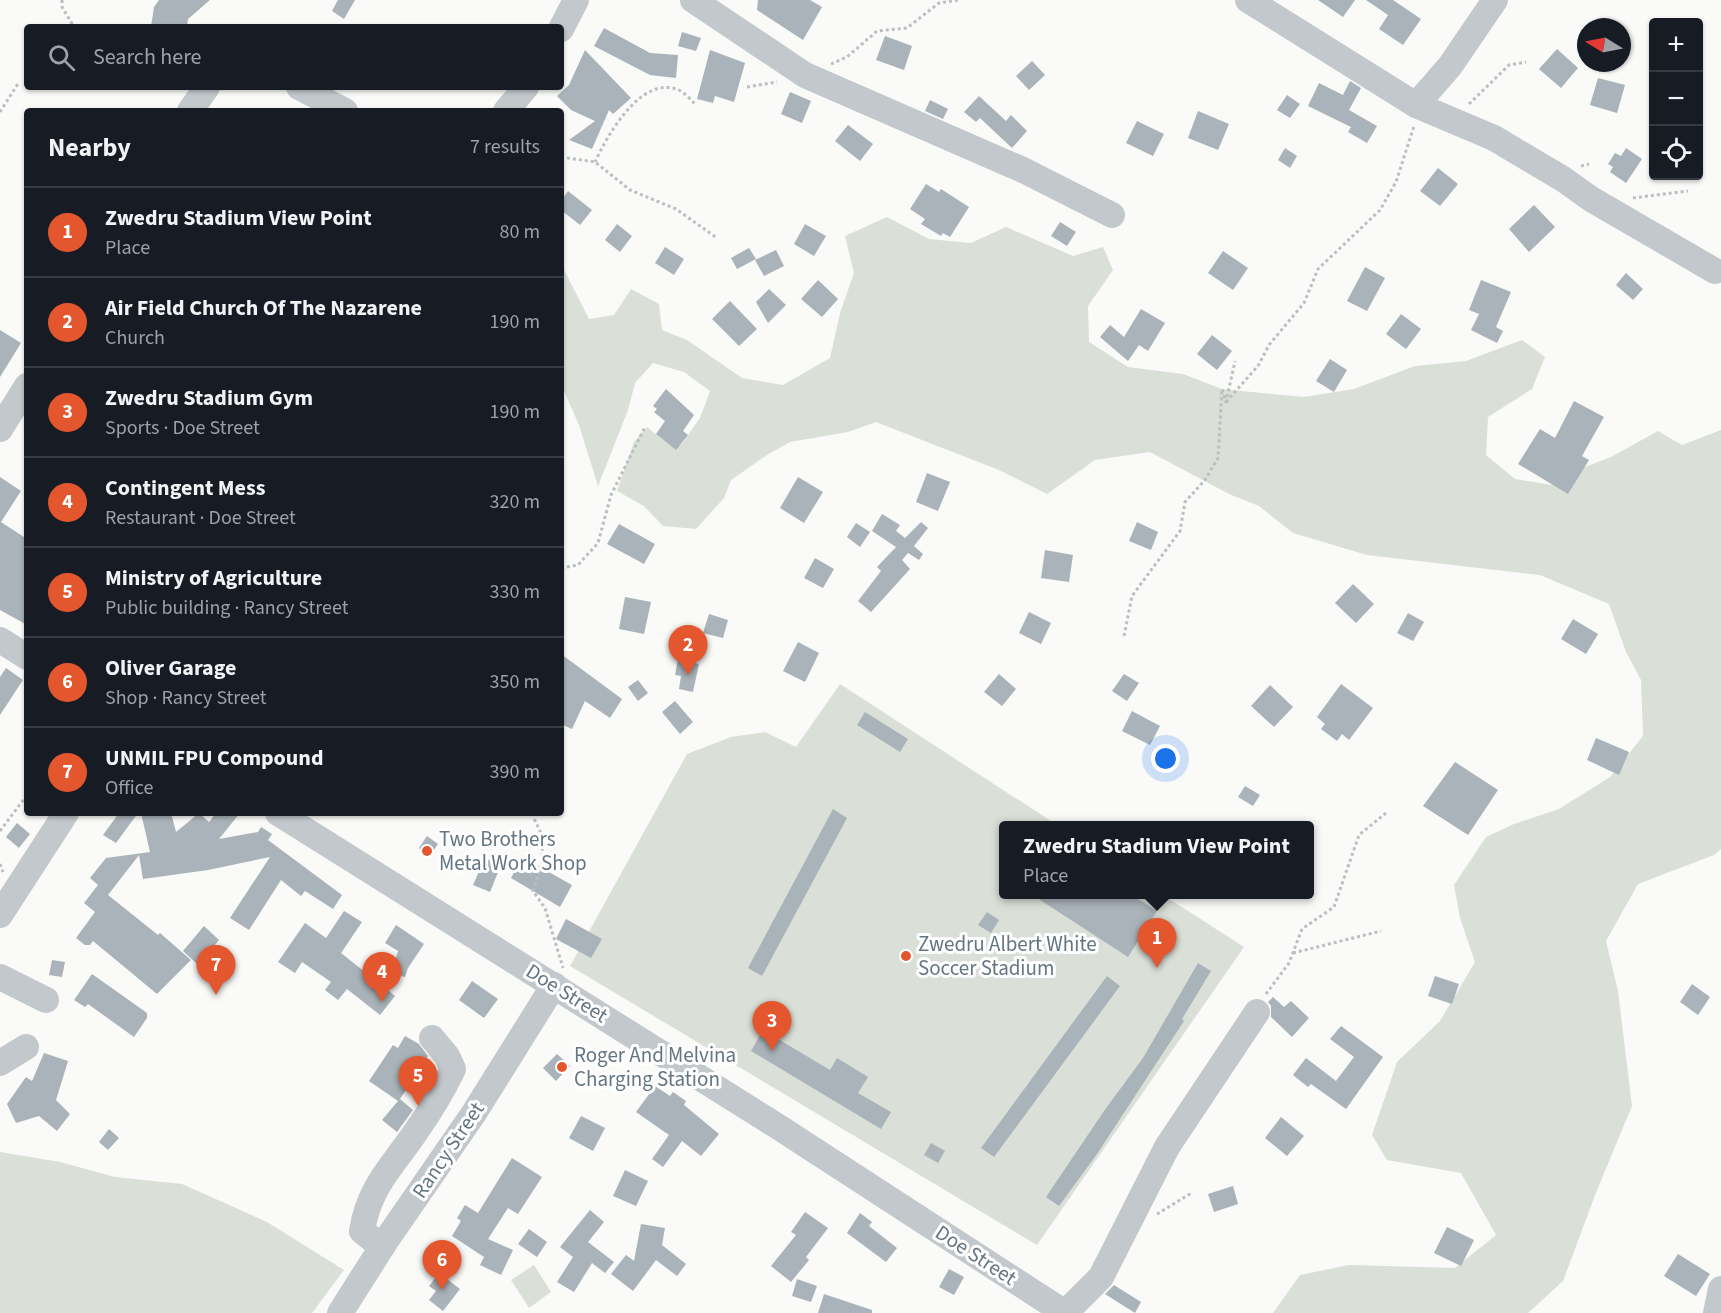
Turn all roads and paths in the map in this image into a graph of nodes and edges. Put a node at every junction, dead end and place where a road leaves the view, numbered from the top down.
1 (62, 0) edge
2 (576, 0) edge
3 (693, 0) edge
4 (958, 0) edge
5 (1248, 0) edge
6 (1495, 0) edge
7 (72, 24) edge
8 (564, 24) edge
9 (1526, 62) dead end
10 (810, 77) junction
11 (19, 82) dead end
12 (205, 90) edge
13 (305, 90) edge
14 (524, 90) edge
15 (1412, 102) junction
16 (695, 104) dead end
17 (192, 108) edge
18 (339, 108) edge
19 (508, 108) edge
20 (0, 112) edge
21 (1439, 115) junction
22 (564, 157) edge
23 (595, 162) junction
24 (1688, 191) dead end
25 (1632, 198) dead end
26 (1112, 215) dead end
27 (717, 238) dead end
28 (1715, 271) dead end
29 (1235, 361) dead end
30 (24, 391) edge
31 (1226, 402) junction
32 (645, 427) dead end
33 (0, 429) edge
34 (564, 567) edge
35 (1124, 636) dead end
36 (0, 640) edge
37 (24, 655) edge
38 (24, 799) edge
39 (1386, 813) dead end
40 (64, 816) edge
41 (283, 816) edge
42 (534, 816) edge
43 (0, 831) edge
44 (0, 915) edge
45 (1381, 931) dead end
46 (1293, 953) junction
47 (0, 977) edge
48 (563, 990) junction
49 (46, 1000) dead end
50 (1257, 1012) joint
51 (432, 1038) dead end
52 (26, 1047) dead end
53 (0, 1063) edge
54 (382, 1247) junction
55 (1721, 1289) edge
56 (340, 1313) edge
57 (1065, 1313) edge
58 (1716, 1313) edge

1 - 7 path
2 - 8 street
3 - 10 street
4 - 10 path
5 - 15 street
6 - 15 street
9 - 21 path
10 - 26 street
11 - 20 path
12 - 17 street
13 - 18 street
14 - 19 street
15 - 21 street
15 - 31 path
16 - 23 path
21 - 28 street
22 - 23 path
23 - 27 path
24 - 25 path
29 - 31 path
30 - 33 street
31 - 35 path
32 - 34 path
36 - 37 street
38 - 43 path
39 - 46 path
40 - 44 street
41 - 48 street, Doe Street
42 - 48 path
45 - 46 path
46 - 50 path
47 - 49 street
48 - 54 street, Rancy Street
48 - 57 street, Doe Street
50 - 57 street
51 - 54 street
52 - 53 street
54 - 56 street, Rancy Street
55 - 58 street

